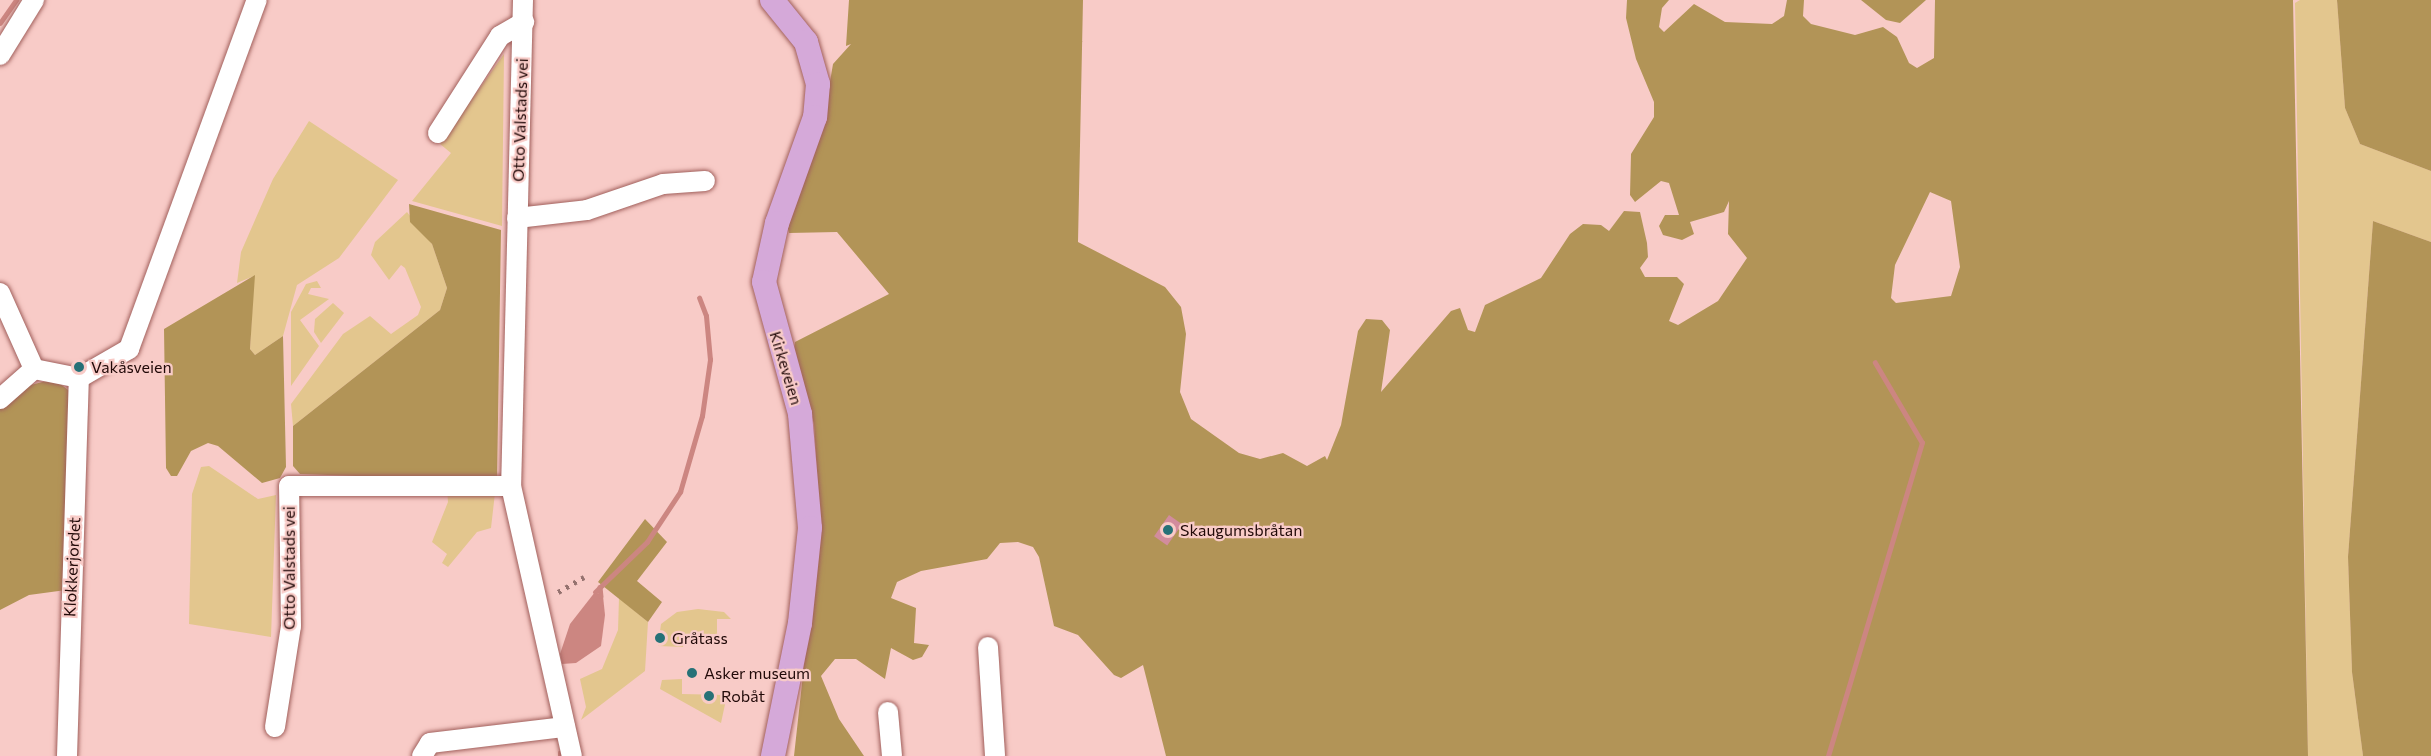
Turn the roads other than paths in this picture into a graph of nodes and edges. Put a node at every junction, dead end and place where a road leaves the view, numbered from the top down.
1 (34, 0) edge
2 (257, 0) edge
3 (524, 0) edge
4 (772, 0) edge
5 (524, 22) junction
6 (0, 55) edge
7 (438, 133) dead end
8 (705, 181) dead end
9 (517, 218) junction
10 (0, 293) edge
11 (34, 369) junction
12 (79, 378) junction
13 (0, 399) edge
14 (511, 486) junction
15 (988, 647) dead end
16 (888, 712) dead end
17 (275, 727) dead end
18 (565, 727) junction
19 (67, 756) edge
20 (422, 756) edge
21 (572, 756) edge
22 (773, 756) edge
23 (892, 756) edge
24 (995, 756) edge

1 - 6 street
2 - 12 street
3 - 5 street, Otto Valstads vei
4 - 22 main road, Kirkeveien
5 - 7 street, Otto Valstads vei
5 - 9 street, Otto Valstads vei
8 - 9 street
9 - 14 street, Otto Valstads vei
10 - 11 street
11 - 12 street
11 - 13 street
12 - 19 street, Klokkerjordet
14 - 17 street, Otto Valstads vei
14 - 18 street, Otto Valstads vei
15 - 24 street
16 - 23 street
18 - 20 street
18 - 21 street, Otto Valstads vei

